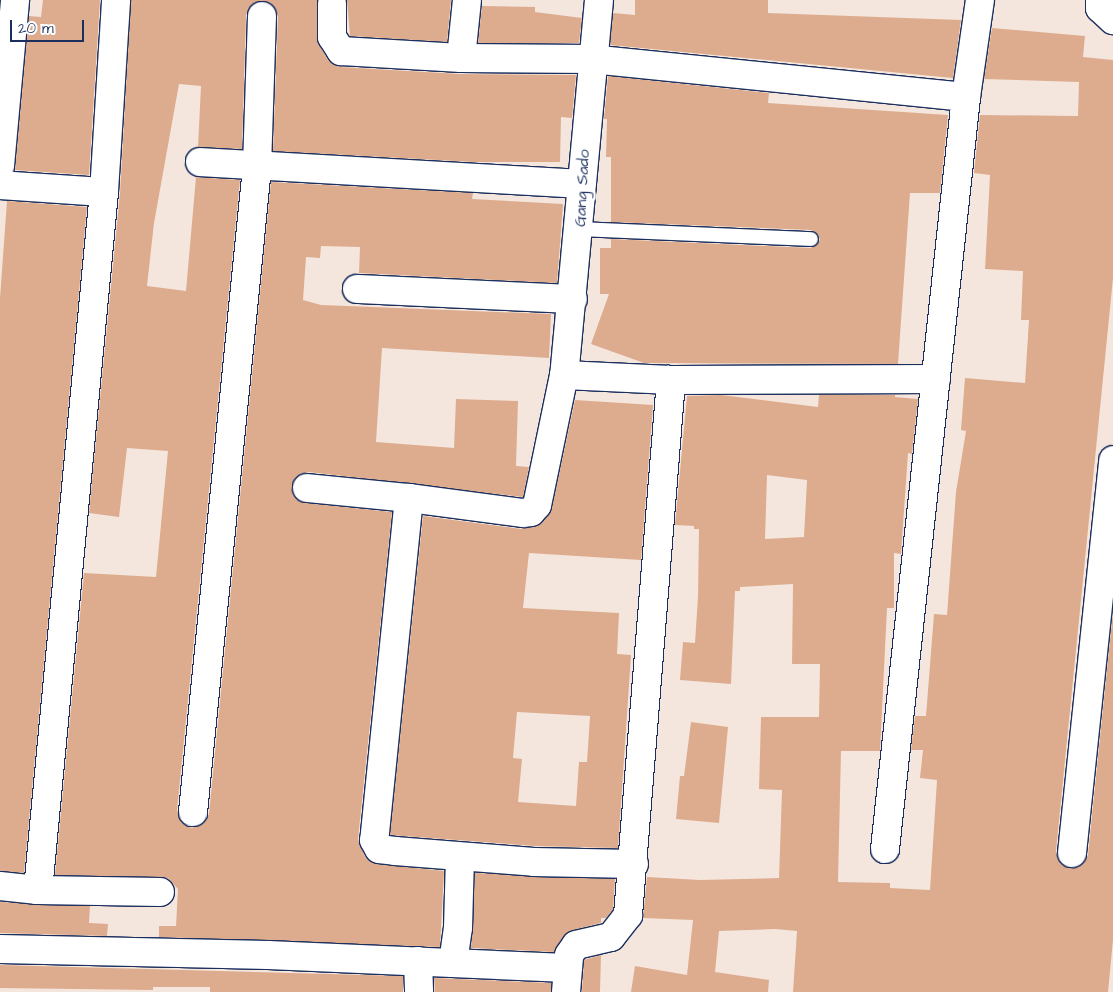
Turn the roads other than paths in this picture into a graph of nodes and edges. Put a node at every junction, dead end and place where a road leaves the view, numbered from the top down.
1 (15, 0) edge
2 (116, 0) edge
3 (467, 0) edge
4 (599, 0) edge
5 (980, 0) edge
6 (1100, 0) edge
7 (332, 4) dead end
8 (262, 16) dead end
9 (1113, 20) edge
10 (460, 58) junction
11 (591, 59) junction
12 (966, 97) junction
13 (200, 162) dead end
14 (0, 166) edge
15 (257, 167) junction
16 (582, 184) junction
17 (0, 185) edge
18 (104, 192) junction
19 (580, 229) junction
20 (811, 239) dead end
21 (356, 288) dead end
22 (573, 299) junction
23 (564, 375) junction
24 (936, 379) junction
25 (671, 380) junction
26 (1113, 460) edge
27 (307, 488) dead end
28 (409, 498) junction
29 (193, 812) dead end
30 (885, 849) dead end
31 (1072, 853) dead end
32 (460, 857) junction
33 (634, 864) junction
34 (0, 886) edge
35 (38, 890) junction
36 (160, 892) dead end
37 (0, 949) edge
38 (418, 961) junction
39 (453, 963) junction
40 (566, 980) edge
41 (419, 992) edge

1 - 14 street
2 - 18 street
3 - 10 street
4 - 11 street, Gang Sado
5 - 12 street
6 - 9 street
7 - 10 street
8 - 15 street
10 - 11 street
11 - 12 street
11 - 16 street, Gang Sado
12 - 24 street
13 - 15 street
15 - 16 street
15 - 29 street
16 - 19 street, Gang Sado
17 - 18 street
18 - 35 street
19 - 20 lane
19 - 22 street, Gang Sado
21 - 22 street
22 - 23 street, Gang Sado
23 - 25 street
23 - 28 street, Gang Sado
24 - 25 street
24 - 30 street
25 - 33 street
26 - 31 street
27 - 28 street
28 - 32 street
32 - 33 street
32 - 39 street
33 - 40 street
34 - 35 street
35 - 36 street
37 - 38 street
38 - 39 street
38 - 41 street
39 - 40 street

